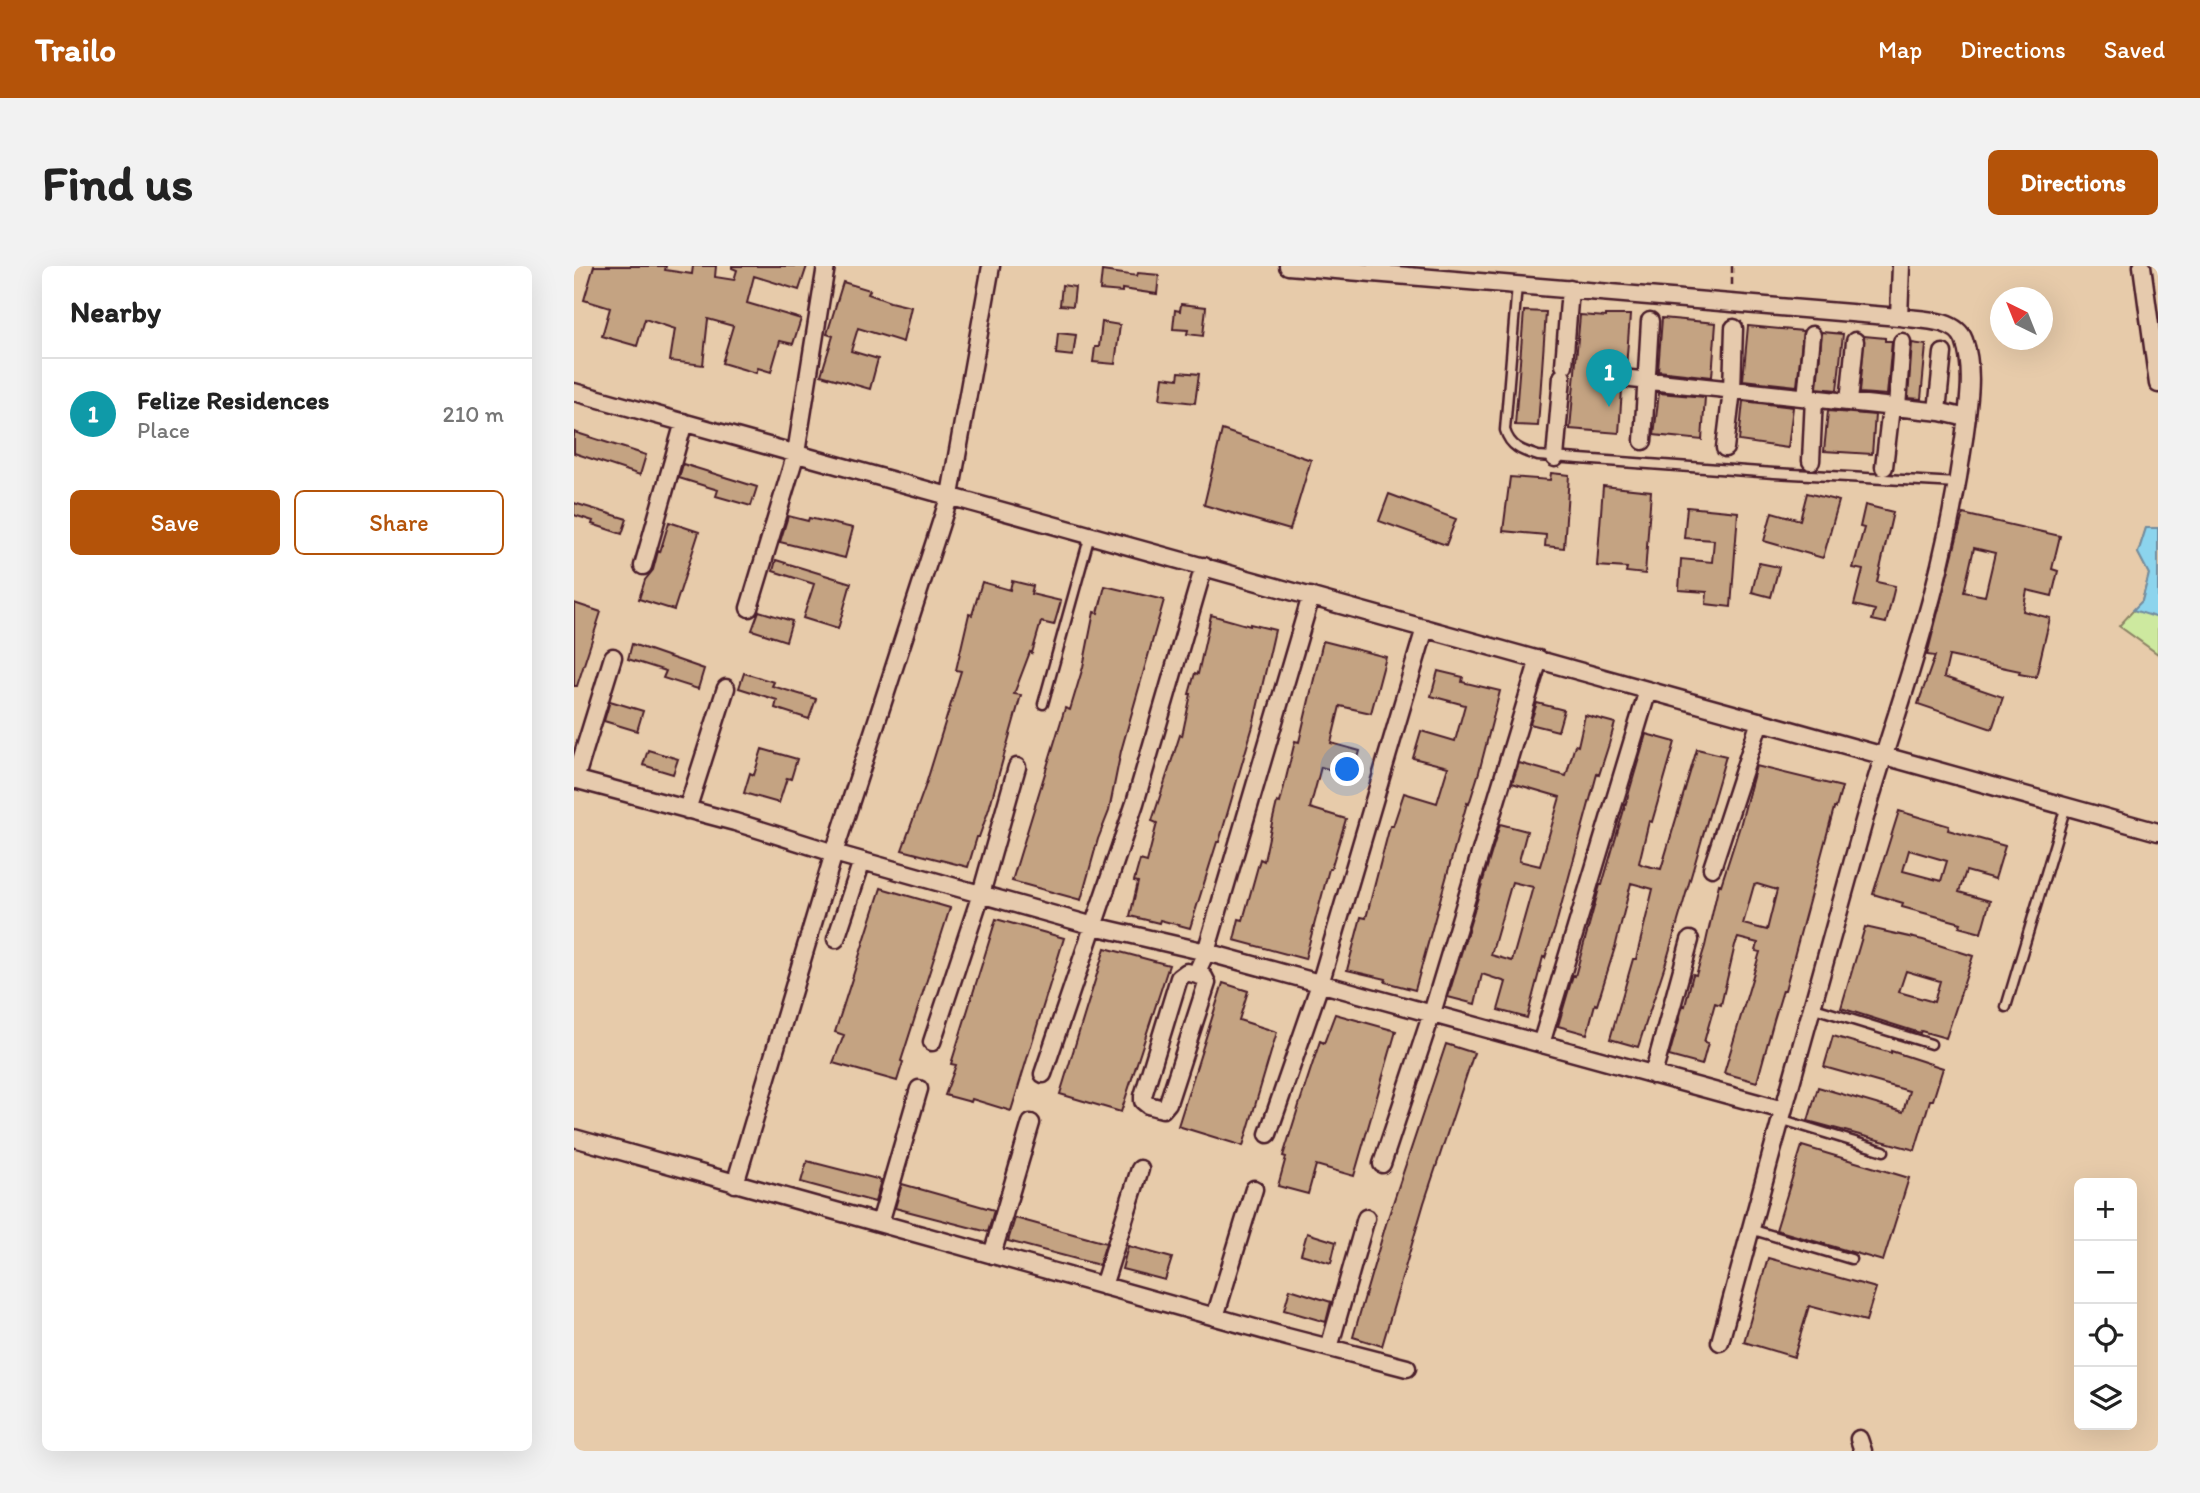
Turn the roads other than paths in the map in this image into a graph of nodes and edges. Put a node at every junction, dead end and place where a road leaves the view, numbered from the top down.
1 (826, 266) edge
2 (991, 266) edge
3 (1288, 266) edge
4 (1901, 266) edge
5 (2142, 266) edge
6 (1517, 285) junction
7 (1570, 289) junction
8 (1899, 317) junction
9 (1650, 321) dead end
10 (1734, 328) dead end
11 (1812, 335) dead end
12 (1855, 341) dead end
13 (1902, 342) dead end
14 (1943, 353) dead end
15 (1603, 376) dead end
16 (1647, 381) junction
17 (2158, 384) edge
18 (1732, 390) junction
19 (574, 392) edge
20 (1810, 398) junction
21 (1849, 402) junction
22 (1894, 407) junction
23 (1937, 411) junction
24 (1967, 418) junction
25 (684, 422) junction
26 (1643, 441) dead end
27 (1725, 448) dead end
28 (796, 453) junction
29 (1555, 458) junction
30 (1811, 461) dead end
31 (1884, 467) dead end
32 (1958, 483) junction
33 (950, 495) junction
34 (1090, 534) junction
35 (643, 566) dead end
36 (1204, 566) junction
37 (1311, 596) junction
38 (749, 608) dead end
39 (1425, 628) junction
40 (613, 657) dead end
41 (1539, 659) junction
42 (726, 688) dead end
43 (1648, 690) junction
44 (1043, 704) dead end
45 (1760, 721) junction
46 (1882, 754) junction
47 (1017, 767) dead end
48 (575, 780) edge
49 (2066, 806) junction
50 (687, 810) junction
51 (2158, 832) edge
52 (834, 853) junction
53 (862, 861) junction
54 (1712, 868) dead end
55 (981, 894) junction
56 (1094, 926) junction
57 (836, 939) dead end
58 (1690, 940) dead end
59 (1206, 952) junction
60 (1196, 974) junction
61 (1320, 984) junction
62 (1811, 1007) junction
63 (2006, 1007) dead end
64 (1432, 1013) junction
65 (932, 1042) dead end
66 (1542, 1044) junction
67 (1931, 1044) dead end
68 (1044, 1074) dead end
69 (1653, 1074) junction
70 (919, 1089) dead end
71 (1781, 1115) junction
72 (1031, 1123) dead end
73 (1268, 1135) dead end
74 (574, 1138) edge
75 (1884, 1151) dead end
76 (1382, 1164) dead end
77 (1139, 1168) dead end
78 (734, 1184) junction
79 (1254, 1189) dead end
80 (1366, 1219) dead end
81 (880, 1223) junction
82 (1750, 1230) junction
83 (992, 1255) junction
84 (1851, 1259) dead end
85 (1103, 1286) junction
86 (1215, 1317) junction
87 (1720, 1342) dead end
88 (1329, 1348) junction
89 (1407, 1368) dead end

1 - 28 street
2 - 33 street
3 - 6 street
4 - 8 street
5 - 17 street
6 - 7 street
6 - 29 lane
7 - 8 street
7 - 29 street
8 - 24 street
9 - 16 street
10 - 18 street
11 - 20 street
12 - 21 street
13 - 22 street
14 - 23 street
15 - 16 street
16 - 18 street
16 - 26 street
18 - 20 street
18 - 27 street
19 - 25 street
20 - 21 street
20 - 30 street
21 - 22 street
22 - 23 street
22 - 31 street
23 - 24 street
24 - 32 street
25 - 28 street
25 - 35 street
28 - 33 street
28 - 38 street
29 - 32 lane
32 - 46 street
33 - 34 street
33 - 52 street
34 - 36 street
34 - 44 lane
36 - 37 street
36 - 56 street
37 - 39 street
37 - 59 street
39 - 41 street
39 - 61 street
40 - 48 street
41 - 43 street
41 - 64 street
42 - 50 street
43 - 45 street
43 - 66 street
45 - 46 street
45 - 54 street
46 - 49 street
46 - 62 street
47 - 55 street
48 - 50 street
49 - 51 street
49 - 63 lane
50 - 52 street
52 - 53 street
52 - 78 street
53 - 55 street
53 - 57 street
55 - 56 street
55 - 65 street
56 - 59 street
56 - 68 street
58 - 69 street
59 - 60 street
59 - 61 street
60 - 60 street
61 - 64 street
61 - 73 street
62 - 67 lane
62 - 71 street
64 - 66 street
64 - 76 street
66 - 69 street
69 - 71 street
70 - 81 street
71 - 75 lane
71 - 82 street
72 - 83 street
74 - 78 street
77 - 85 street
78 - 81 street
79 - 86 street
80 - 88 street
81 - 83 street
82 - 84 lane
82 - 87 street
83 - 85 street
85 - 86 street
86 - 88 street
88 - 89 street

